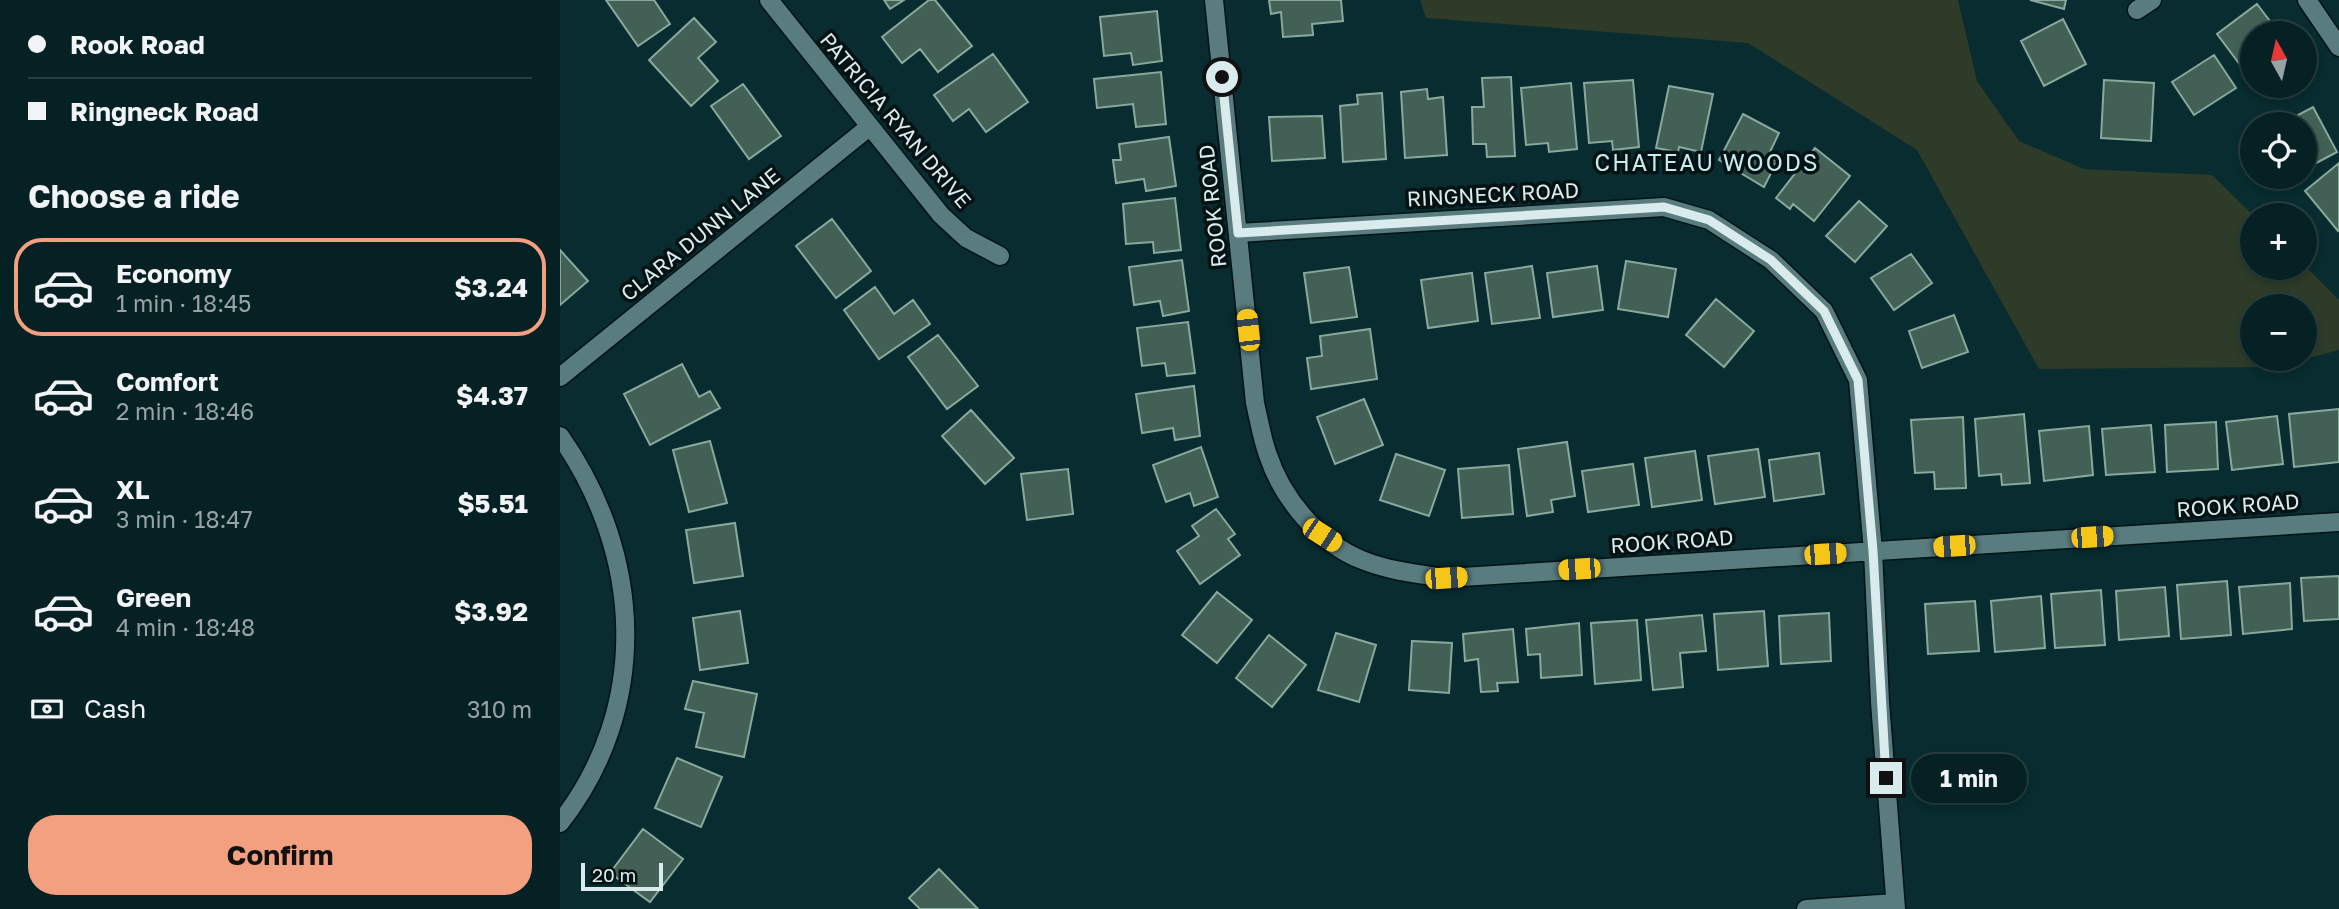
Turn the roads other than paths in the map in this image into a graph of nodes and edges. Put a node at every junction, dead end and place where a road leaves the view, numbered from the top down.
1 (769, 0) edge
2 (1214, 0) edge
3 (2307, 0) edge
4 (2339, 47) edge
5 (869, 127) junction
6 (1238, 233) junction
7 (1000, 256) dead end
8 (560, 377) edge
9 (560, 436) edge
10 (2339, 522) edge
11 (1873, 551) junction
12 (560, 823) edge
13 (1896, 906) edge
14 (1807, 909) edge

1 - 5 street, PATRICIA RYAN DRIVE
2 - 6 street, ROOK ROAD
3 - 4 street
5 - 7 street, PATRICIA RYAN DRIVE
5 - 8 street, CLARA DUNN LANE
6 - 11 street, RINGNECK ROAD
6 - 11 street, ROOK ROAD
9 - 12 street
10 - 11 street, ROOK ROAD
11 - 13 street, RINGNECK ROAD
13 - 14 street

